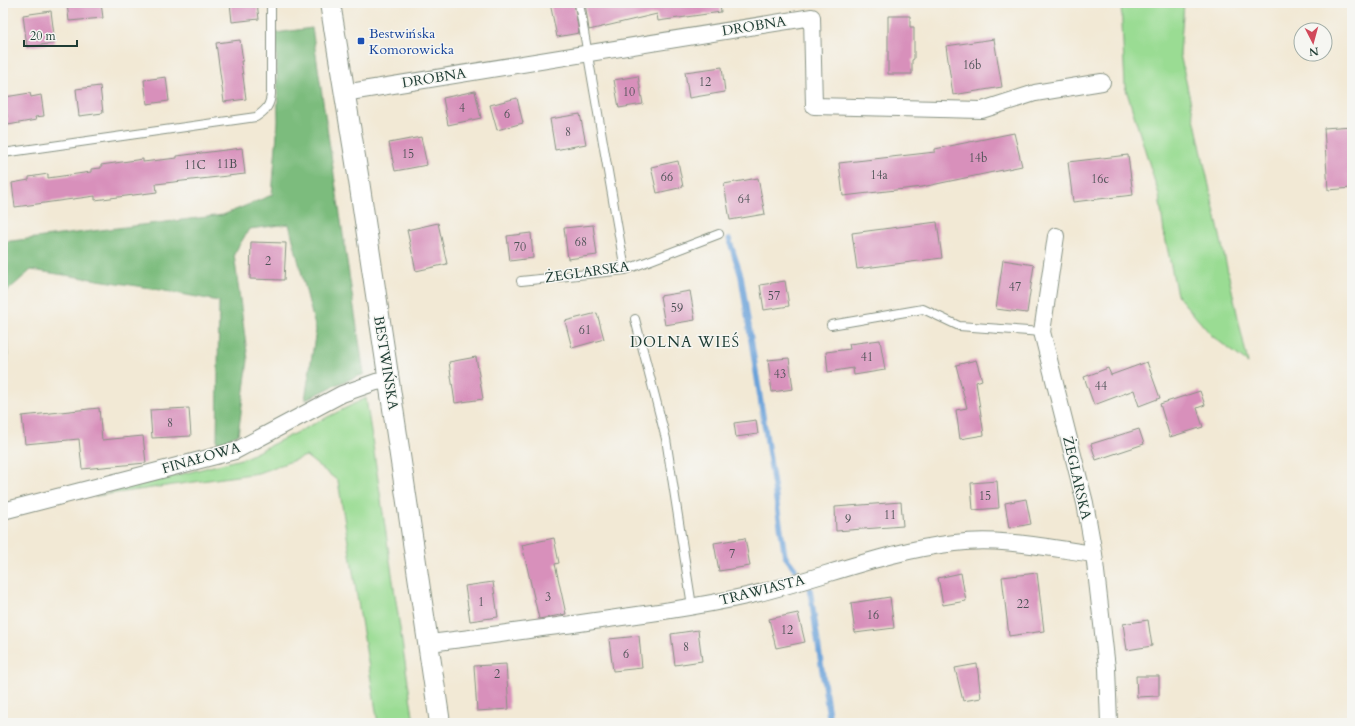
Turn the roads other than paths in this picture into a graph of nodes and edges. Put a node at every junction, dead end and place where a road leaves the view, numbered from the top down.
1 (271, 3) edge
2 (330, 3) edge
3 (579, 3) edge
4 (588, 53) junction
5 (1102, 82) dead end
6 (344, 92) junction
7 (3, 153) edge
8 (719, 234) dead end
9 (1056, 236) dead end
10 (625, 270) junction
11 (521, 281) dead end
12 (635, 319) dead end
13 (831, 325) dead end
14 (1042, 332) junction
15 (389, 380) junction
16 (3, 511) edge
17 (1094, 554) junction
18 (692, 606) junction
19 (428, 643) junction
20 (440, 723) edge
21 (1109, 723) edge

1 - 7 lane
2 - 6 street, BESTWIŃSKA
3 - 4 lane
4 - 5 street, DROBNA
4 - 6 street, DROBNA
4 - 10 lane
6 - 15 street, BESTWIŃSKA
8 - 10 lane, ŻEGLARSKA
9 - 14 street, ŻEGLARSKA
10 - 11 lane, ŻEGLARSKA
12 - 18 lane
13 - 14 lane
14 - 17 street, ŻEGLARSKA
15 - 16 street, FINAŁOWA
15 - 19 street, BESTWIŃSKA
17 - 18 street, TRAWIASTA
17 - 21 street, ŻEGLARSKA
18 - 19 street, TRAWIASTA
19 - 20 street, BESTWIŃSKA

